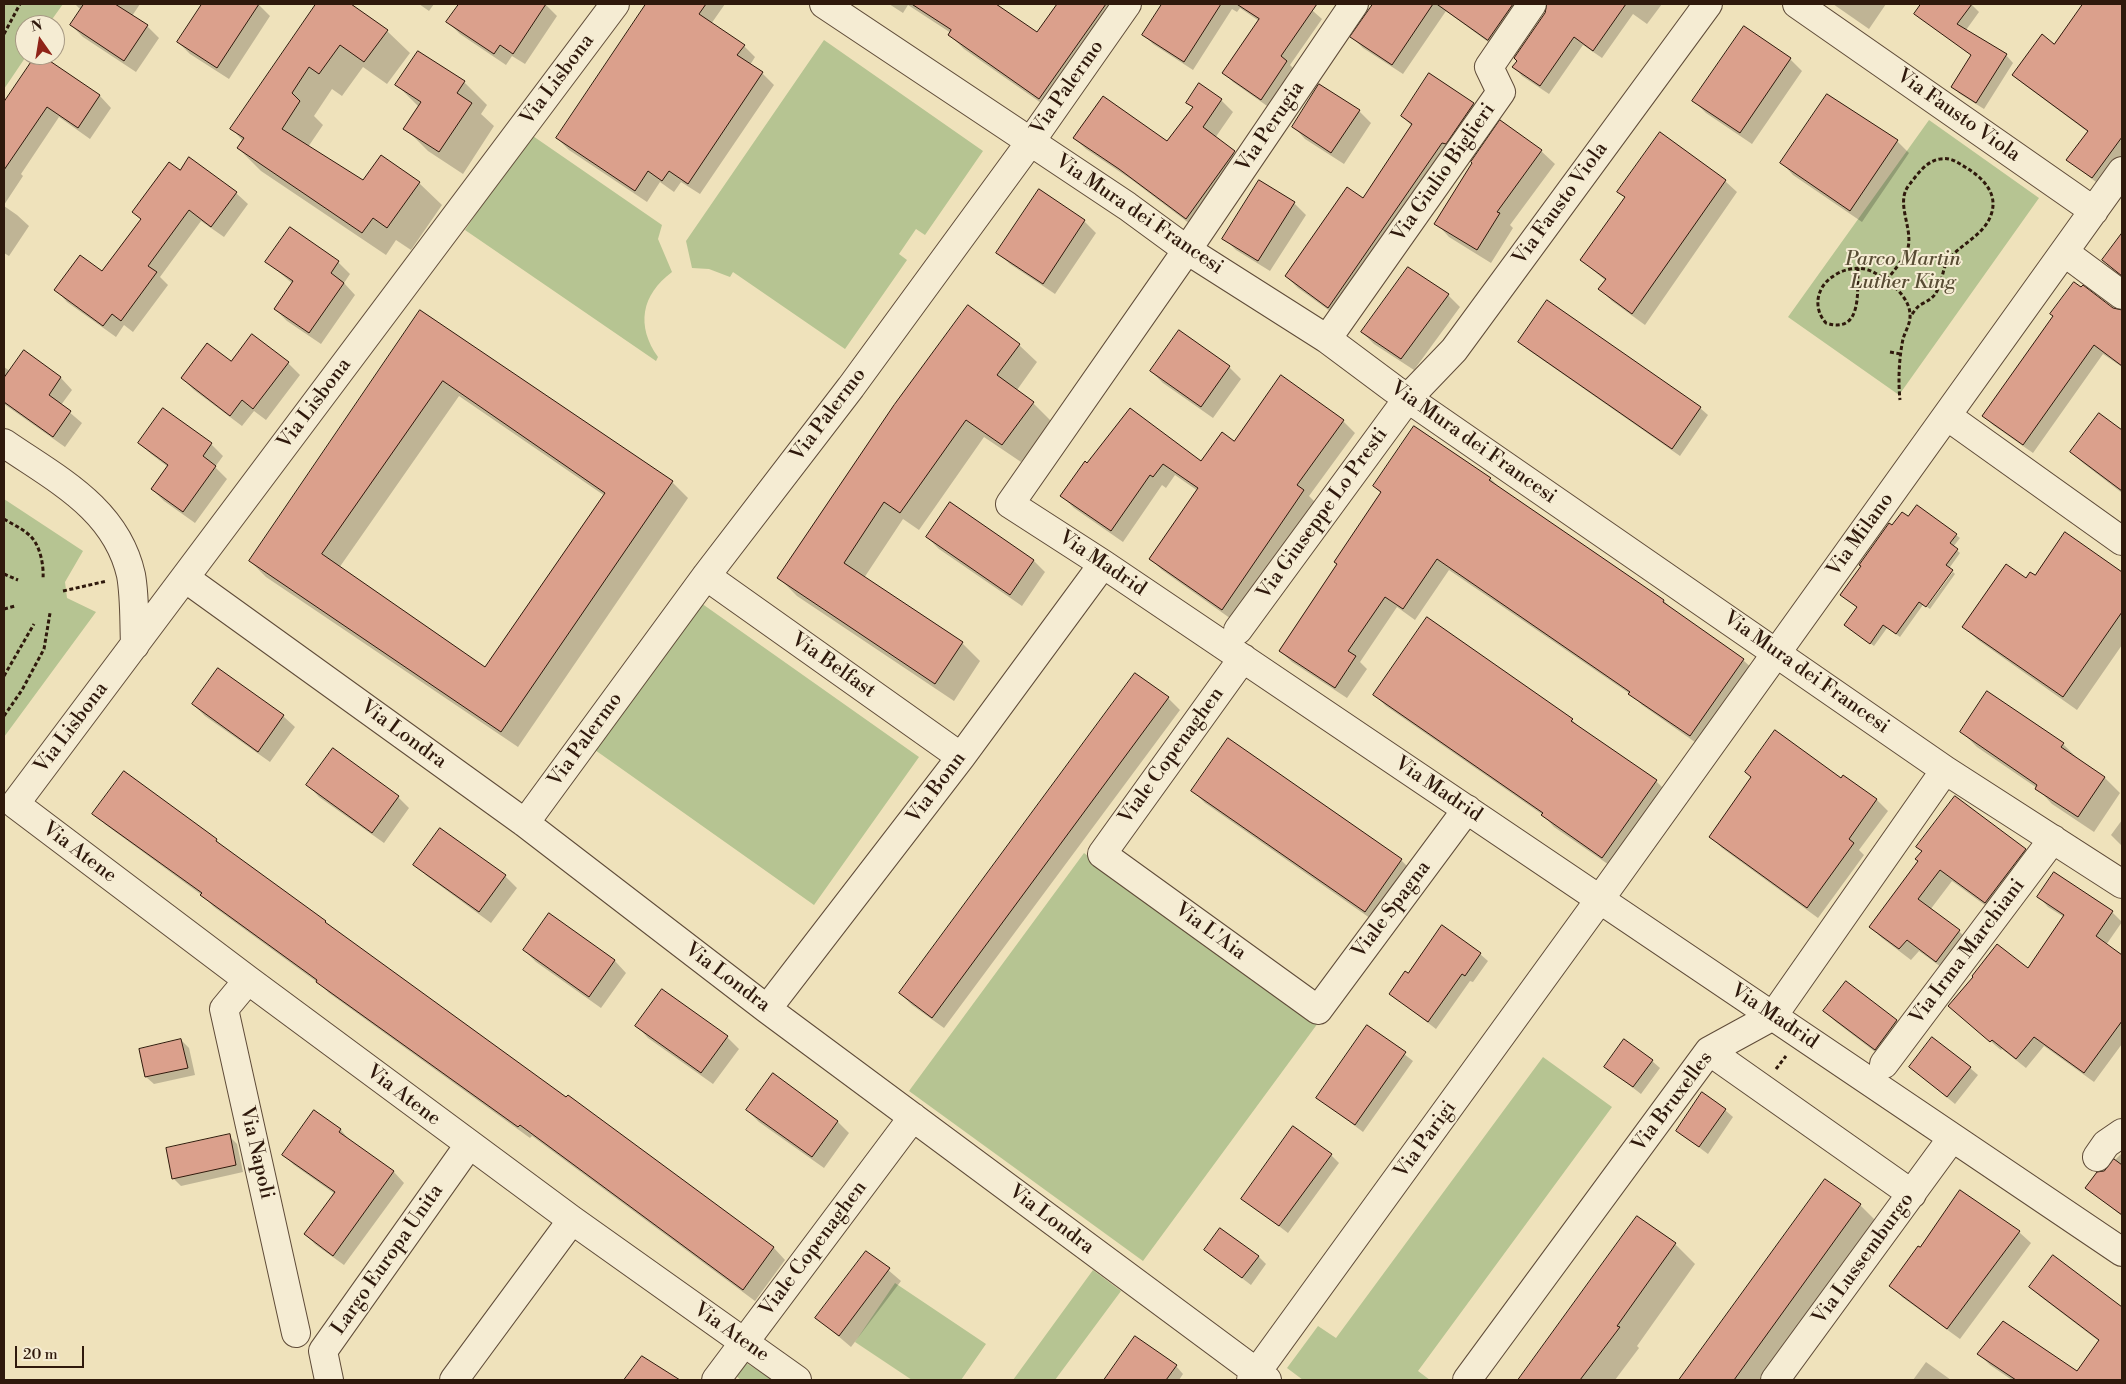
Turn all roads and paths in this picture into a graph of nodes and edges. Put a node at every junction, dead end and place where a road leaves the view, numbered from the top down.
1 (20, 4) edge
2 (615, 4) edge
3 (824, 4) edge
4 (1127, 4) edge
5 (1354, 4) edge
6 (1532, 4) edge
7 (1708, 4) edge
8 (1797, 4) edge
9 (4, 34) edge
10 (1031, 141) junction
11 (2122, 171) edge
12 (2094, 211) junction
13 (1188, 250) junction
14 (2064, 252) junction
15 (1858, 268) junction
16 (1887, 280) junction
17 (2122, 295) edge
18 (1910, 317) junction
19 (1327, 339) junction
20 (1890, 352) dead end
21 (1901, 354) junction
22 (1408, 398) junction
23 (1900, 400) dead end
24 (1947, 416) junction
25 (4, 443) edge
26 (4, 519) edge
27 (2122, 542) edge
28 (1103, 564) junction
29 (4, 574) edge
30 (131, 576) junction
31 (706, 576) junction
32 (185, 578) junction
33 (43, 579) dead end
34 (18, 580) dead end
35 (64, 591) dead end
36 (15, 606) dead end
37 (4, 609) edge
38 (50, 613) dead end
39 (34, 624) dead end
40 (1238, 630) dead end
41 (135, 645) junction
42 (1777, 653) junction
43 (1242, 658) junction
44 (4, 676) edge
45 (4, 716) edge
46 (960, 757) junction
47 (1945, 770) junction
48 (15, 804) joint
49 (1467, 809) junction
50 (525, 823) junction
51 (2053, 839) junction
52 (1102, 854) joint
53 (2122, 884) edge
54 (1600, 899) junction
55 (248, 980) junction
56 (767, 1008) junction
57 (1318, 1010) joint
58 (1773, 1016) junction
59 (1801, 1034) junction
60 (1709, 1051) junction
61 (1884, 1064) dead end
62 (1762, 1088) junction
63 (913, 1117) junction
64 (2122, 1133) edge
65 (1952, 1138) junction
66 (470, 1145) junction
67 (2098, 1156) dead end
68 (1912, 1194) junction
69 (572, 1220) junction
70 (2122, 1252) edge
71 (296, 1333) dead end
72 (744, 1342) junction
73 (1258, 1378) edge
74 (329, 1380) edge
75 (454, 1380) edge
76 (716, 1380) edge
77 (796, 1380) edge
78 (1467, 1380) edge
79 (1775, 1380) edge

1 - 9 path
2 - 32 street, Via Lisbona
3 - 10 street, Via Mura dei Francesi
4 - 10 street, Via Palermo
5 - 13 street, Via Perugia
6 - 19 street, Via Giulio Biglieri
7 - 22 street, Via Fausto Viola
8 - 12 street, Via Fausto Viola
10 - 13 street, Via Mura dei Francesi
10 - 31 street, Via Palermo
11 - 12 street, Via Milano
12 - 14 street, Via Milano
13 - 19 street, Via Mura dei Francesi
13 - 28 street, Via Madrid
14 - 17 street
14 - 24 street, Via Milano
15 - 15 path
15 - 16 path
16 - 18 path
16 - 18 path
18 - 21 path
19 - 22 street, Via Mura dei Francesi
20 - 21 path
21 - 23 path
22 - 40 street, Via Giuseppe Lo Presti
22 - 42 street, Via Mura dei Francesi
24 - 27 street
24 - 42 street, Via Milano
25 - 30 street
26 - 33 path
28 - 43 street, Via Madrid
28 - 46 street, Via Bonn
29 - 34 path
30 - 35 path
30 - 41 street
31 - 46 street, Via Belfast
31 - 50 street, Via Palermo
32 - 41 street, Via Lisbona
32 - 50 street, Via Londra
36 - 37 path
38 - 45 path
39 - 44 path
41 - 48 street, Via Lisbona
42 - 47 street, Via Mura dei Francesi
42 - 54 street, Via Milano
43 - 49 street, Via Madrid
43 - 52 street, Viale Copenaghen
46 - 56 street, Via Bonn
47 - 51 street, Via Mura dei Francesi
47 - 58 street, Via Bruxelles
48 - 55 street, Via Atene
49 - 54 street, Via Madrid
49 - 57 street, Viale Spagna
50 - 56 street, Via Londra
51 - 53 street, Via Mura dei Francesi
51 - 61 street, Via Irma Marchiani
52 - 57 street, Via L'Aia
54 - 58 street, Via Madrid
54 - 73 street, Via Parigi
55 - 66 street, Via Atene
55 - 71 street, Via Napoli
56 - 63 street, Via Londra
58 - 59 street, Via Madrid
58 - 60 street, Via Bruxelles
59 - 62 path
59 - 65 street, Via Madrid
60 - 62 street
60 - 78 street, Via Bruxelles
62 - 68 street
63 - 72 street, Viale Copenaghen
63 - 73 street, Via Londra
64 - 67 street
65 - 68 street, Via Lussemburgo
65 - 70 street, Via Madrid
66 - 69 street, Via Atene
66 - 74 street, Largo Europa Unita
68 - 79 street, Via Lussemburgo
69 - 72 street, Via Atene
69 - 75 street
72 - 76 street, Viale Copenaghen
72 - 77 street, Via Atene

